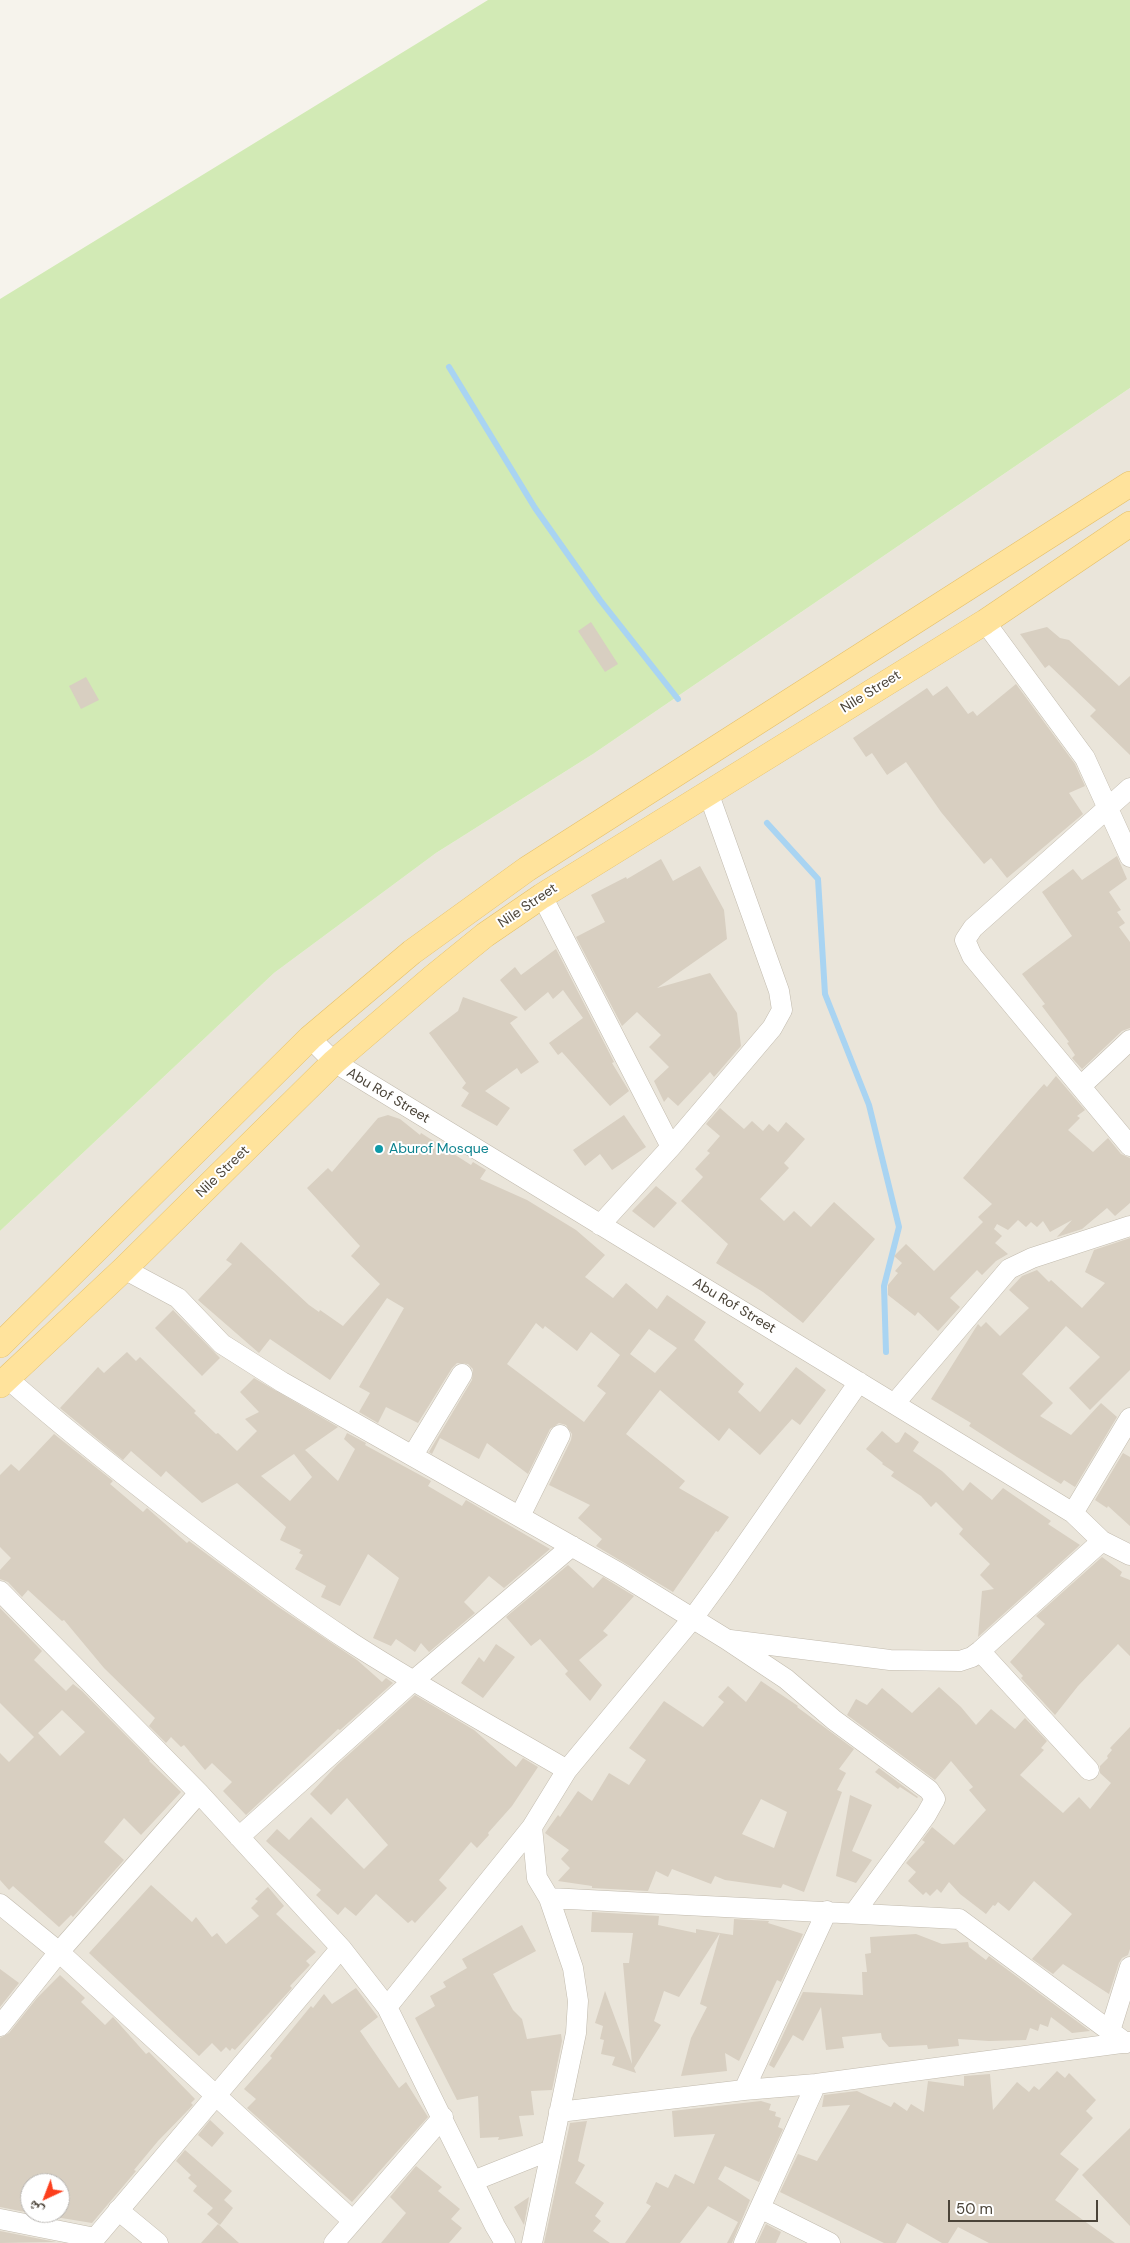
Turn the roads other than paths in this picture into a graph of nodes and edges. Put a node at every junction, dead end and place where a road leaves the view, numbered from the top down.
1 (1130, 484) edge
2 (1129, 526) edge
3 (985, 622) junction
4 (1130, 788) edge
5 (708, 792) junction
6 (1109, 809) junction
7 (1130, 857) edge
8 (542, 896) junction
9 (310, 1038) junction
10 (1130, 1040) edge
11 (334, 1062) junction
12 (1081, 1086) junction
13 (1130, 1146) edge
14 (671, 1147) junction
15 (600, 1225) junction
16 (1130, 1226) edge
17 (124, 1269) junction
18 (0, 1344) edge
19 (462, 1374) dead end
20 (4, 1382) edge
21 (860, 1382) junction
22 (895, 1404) junction
23 (1130, 1418) edge
24 (560, 1435) dead end
25 (413, 1455) junction
26 (1073, 1513) junction
27 (520, 1516) junction
28 (1102, 1541) junction
29 (572, 1546) junction
30 (1130, 1555) edge
31 (0, 1591) edge
32 (692, 1618) junction
33 (726, 1639) junction
34 (980, 1651) junction
35 (413, 1681) junction
36 (567, 1770) junction
37 (1089, 1770) dead end
38 (199, 1793) junction
39 (532, 1827) junction
40 (239, 1838) junction
41 (549, 1898) junction
42 (0, 1904) edge
43 (827, 1911) junction
44 (855, 1912) junction
45 (341, 1948) junction
46 (59, 1952) junction
47 (1130, 1967) edge
48 (387, 2007) junction
49 (0, 2026) edge
50 (1110, 2031) junction
51 (1128, 2042) edge
52 (816, 2084) junction
53 (744, 2090) junction
54 (215, 2096) junction
55 (559, 2112) junction
56 (442, 2117) junction
57 (551, 2150) junction
58 (473, 2181) junction
59 (760, 2208) junction
60 (118, 2210) junction
61 (0, 2219) edge
62 (353, 2220) junction
63 (93, 2240) edge
64 (158, 2243) edge
65 (334, 2243) edge
66 (505, 2243) edge
67 (532, 2243) edge
68 (744, 2243) edge
69 (830, 2243) edge

1 - 9 main road
2 - 3 main road, Nile Street
3 - 5 main road, Nile Street
3 - 6 street
4 - 6 street
5 - 8 main road, Nile Street
5 - 14 street
6 - 7 street
6 - 12 street
8 - 11 main road, Nile Street
8 - 14 street
9 - 11 street, Abu Rof Street
9 - 18 main road
10 - 12 street
11 - 15 street, Abu Rof Street
11 - 17 main road, Nile Street
12 - 13 street
14 - 15 street
15 - 21 street, Abu Rof Street
16 - 22 street
17 - 20 main road, Nile Street
17 - 25 street
19 - 25 street
20 - 35 street
21 - 22 street, Abu Rof Street
21 - 32 street
22 - 26 street, Abu Rof Street
23 - 26 street
24 - 27 street
25 - 27 street
26 - 28 street, Abu Rof Street
27 - 29 street
28 - 30 street, Abu Rof Street
28 - 34 street
29 - 32 street
29 - 35 street
31 - 38 street
32 - 33 street
32 - 36 street
33 - 34 street
33 - 44 street
34 - 37 street
35 - 36 street
35 - 40 street
36 - 39 street
38 - 40 street
38 - 46 street
39 - 41 street
39 - 48 street
40 - 45 street
41 - 43 street
41 - 55 street
42 - 46 street
43 - 44 street
43 - 53 street
44 - 50 street
45 - 48 street
45 - 54 street
46 - 49 street
46 - 54 street
47 - 50 street
48 - 56 street
50 - 51 street
51 - 52 street
52 - 53 street
52 - 59 street
53 - 55 street
54 - 60 street
54 - 62 street
55 - 57 street
56 - 58 street
56 - 62 street
57 - 58 street
57 - 67 street
58 - 66 street
59 - 68 street
59 - 69 street
60 - 63 street
60 - 64 street
61 - 63 street
62 - 65 street

